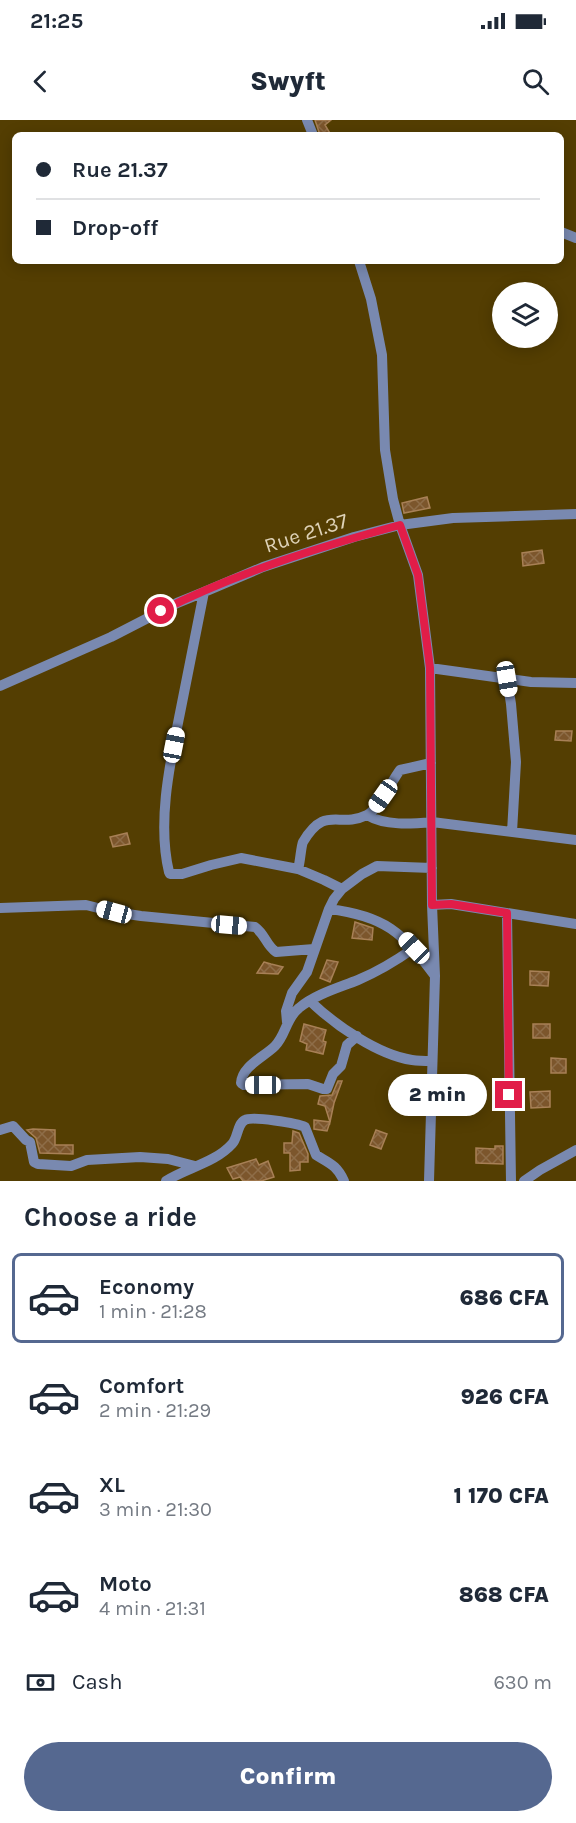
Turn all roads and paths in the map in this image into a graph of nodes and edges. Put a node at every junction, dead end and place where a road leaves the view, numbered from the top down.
1 (360, 264) edge
2 (576, 514) edge
3 (400, 525) junction
4 (204, 592) junction
5 (430, 668) junction
6 (507, 679) junction
7 (576, 683) edge
8 (0, 686) edge
9 (431, 763) junction
10 (367, 815) junction
11 (432, 822) junction
12 (512, 832) junction
13 (576, 840) edge
14 (432, 868) junction
15 (298, 870) junction
16 (342, 889) junction
17 (432, 905) junction
18 (0, 908) edge
19 (329, 909) junction
20 (507, 913) junction
21 (576, 924) edge
22 (414, 948) junction
23 (314, 949) junction
24 (435, 976) junction
25 (310, 1001) junction
26 (287, 1022) junction
27 (357, 1036) junction
28 (432, 1061) junction
29 (0, 1130) edge
30 (576, 1150) edge
31 (195, 1166) junction
32 (166, 1181) edge
33 (344, 1181) edge
34 (429, 1181) edge
35 (511, 1181) edge
36 (524, 1181) edge

1 - 3 street
2 - 3 street, Rue 21.37
3 - 4 street, Rue 21.37
3 - 5 street
4 - 8 street, Rue 21.37
4 - 15 street
5 - 6 street
5 - 9 street
6 - 7 street
6 - 12 street
9 - 10 street
9 - 11 street
10 - 11 street
10 - 15 street
11 - 12 street
11 - 14 street
12 - 13 street
14 - 16 street
14 - 17 street
15 - 16 street
16 - 19 street
17 - 20 street
17 - 24 street
18 - 23 street
19 - 22 street
19 - 23 street
20 - 21 street
20 - 35 street
22 - 24 street
22 - 25 street
23 - 26 street
24 - 28 street
25 - 26 street
25 - 27 street
26 - 27 street
27 - 28 street
28 - 34 street
29 - 31 street
30 - 36 street
31 - 32 street
31 - 33 street

